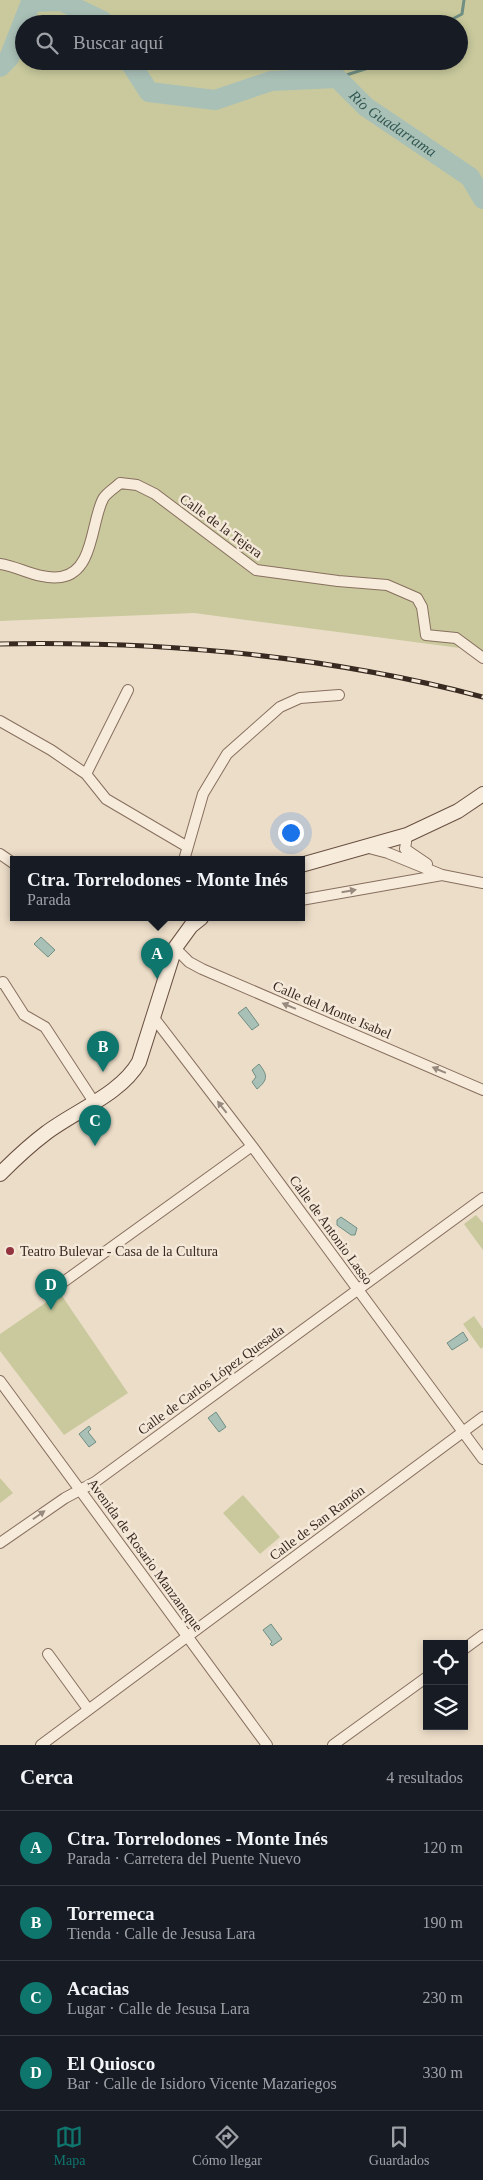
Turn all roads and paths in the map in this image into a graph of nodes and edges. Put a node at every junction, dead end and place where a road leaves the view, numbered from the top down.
1 (0, 564) edge
2 (483, 658) edge
3 (128, 690) dead end
4 (339, 694) dead end
5 (0, 721) edge
6 (86, 774) junction
7 (483, 794) edge
8 (407, 835) junction
9 (186, 846) junction
10 (365, 847) junction
11 (185, 856) edge
12 (305, 864) edge
13 (442, 874) junction
14 (483, 883) edge
15 (305, 899) edge
16 (191, 921) edge
17 (175, 948) junction
18 (1, 983) edge
19 (154, 1018) junction
20 (483, 1090) edge
21 (94, 1102) junction
22 (252, 1146) junction
23 (1, 1170) edge
24 (483, 1198) edge
25 (62, 1283) dead end
26 (357, 1289) junction
27 (0, 1381) edge
28 (483, 1417) edge
29 (462, 1432) junction
30 (483, 1460) edge
31 (80, 1491) junction
32 (0, 1543) edge
33 (483, 1635) edge
34 (187, 1636) junction
35 (468, 1646) edge
36 (48, 1654) dead end
37 (423, 1679) edge
38 (88, 1709) junction
39 (41, 1745) edge
40 (267, 1745) edge
41 (334, 1745) edge

1 - 2 street, Calle de la Tejera
3 - 6 street
4 - 9 street
5 - 6 street
6 - 9 street
7 - 8 main road
8 - 10 main road
8 - 13 street
9 - 11 street
10 - 12 main road
10 - 13 street
13 - 14 street
15 -> 13 street
16 - 17 main road
17 - 19 main road
20 -> 17 street, Calle del Monte Isabel
18 - 21 street
19 - 21 main road
22 -> 19 street, Calle de Antonio Lasso
21 - 23 main road
22 - 25 street
22 - 26 street, Calle de Antonio Lasso
24 - 26 street, Calle de Carlos López Quesada
26 - 29 street, Calle de Antonio Lasso
26 - 31 street, Calle de Carlos López Quesada
27 - 31 street, Avenida de Rosario Manzaneque
28 - 29 street, Calle de San Ramón
29 - 30 street, Calle de Antonio Lasso
29 - 34 street, Calle de San Ramón
32 -> 31 street, Calle de Carlos López Quesada
31 - 34 street, Avenida de Rosario Manzaneque
33 - 35 street
34 - 38 street, Calle de San Ramón
34 - 40 street, Avenida de Rosario Manzaneque
36 - 38 street
37 - 41 street
38 - 39 street, Calle de San Ramón

